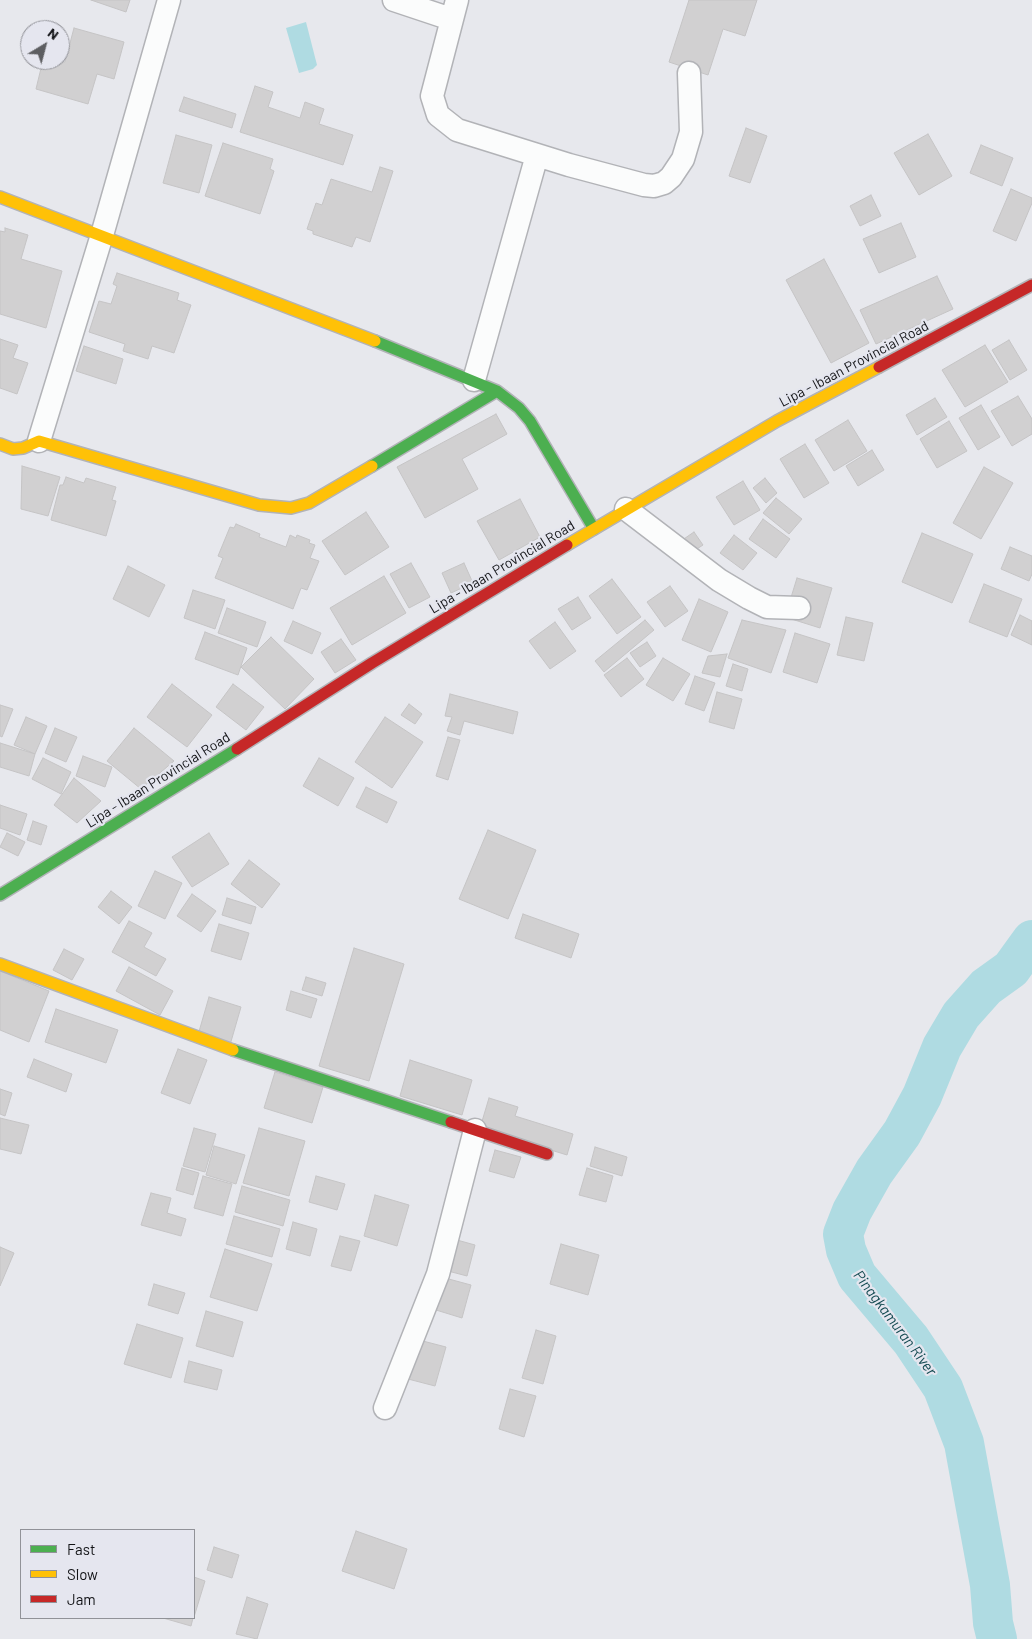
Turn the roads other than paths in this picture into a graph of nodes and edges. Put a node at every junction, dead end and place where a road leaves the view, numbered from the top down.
1 (169, 0) edge
2 (394, 0) edge
3 (454, 10) edge
4 (689, 73) dead end
5 (537, 155) junction
6 (0, 197) edge
7 (102, 235) junction
8 (1032, 285) edge
9 (474, 380) junction
10 (497, 391) junction
11 (39, 442) junction
12 (0, 444) edge
13 (626, 509) junction
14 (594, 529) junction
15 (799, 608) dead end
16 (0, 894) edge
17 (0, 964) edge
18 (475, 1130) junction
19 (547, 1154) dead end
20 (385, 1408) dead end

1 - 7 street
2 - 3 street
3 - 5 street
4 - 5 street
5 - 9 street
6 - 7 street
7 - 9 street
7 - 11 street
8 - 13 street, Lipa - Ibaan Provincial Road
9 - 10 street
10 - 11 street
10 - 14 street
11 - 12 street
13 - 14 street, Lipa - Ibaan Provincial Road
13 - 15 street
14 - 16 street, Lipa - Ibaan Provincial Road
17 - 18 street
18 - 19 street
18 - 20 street

